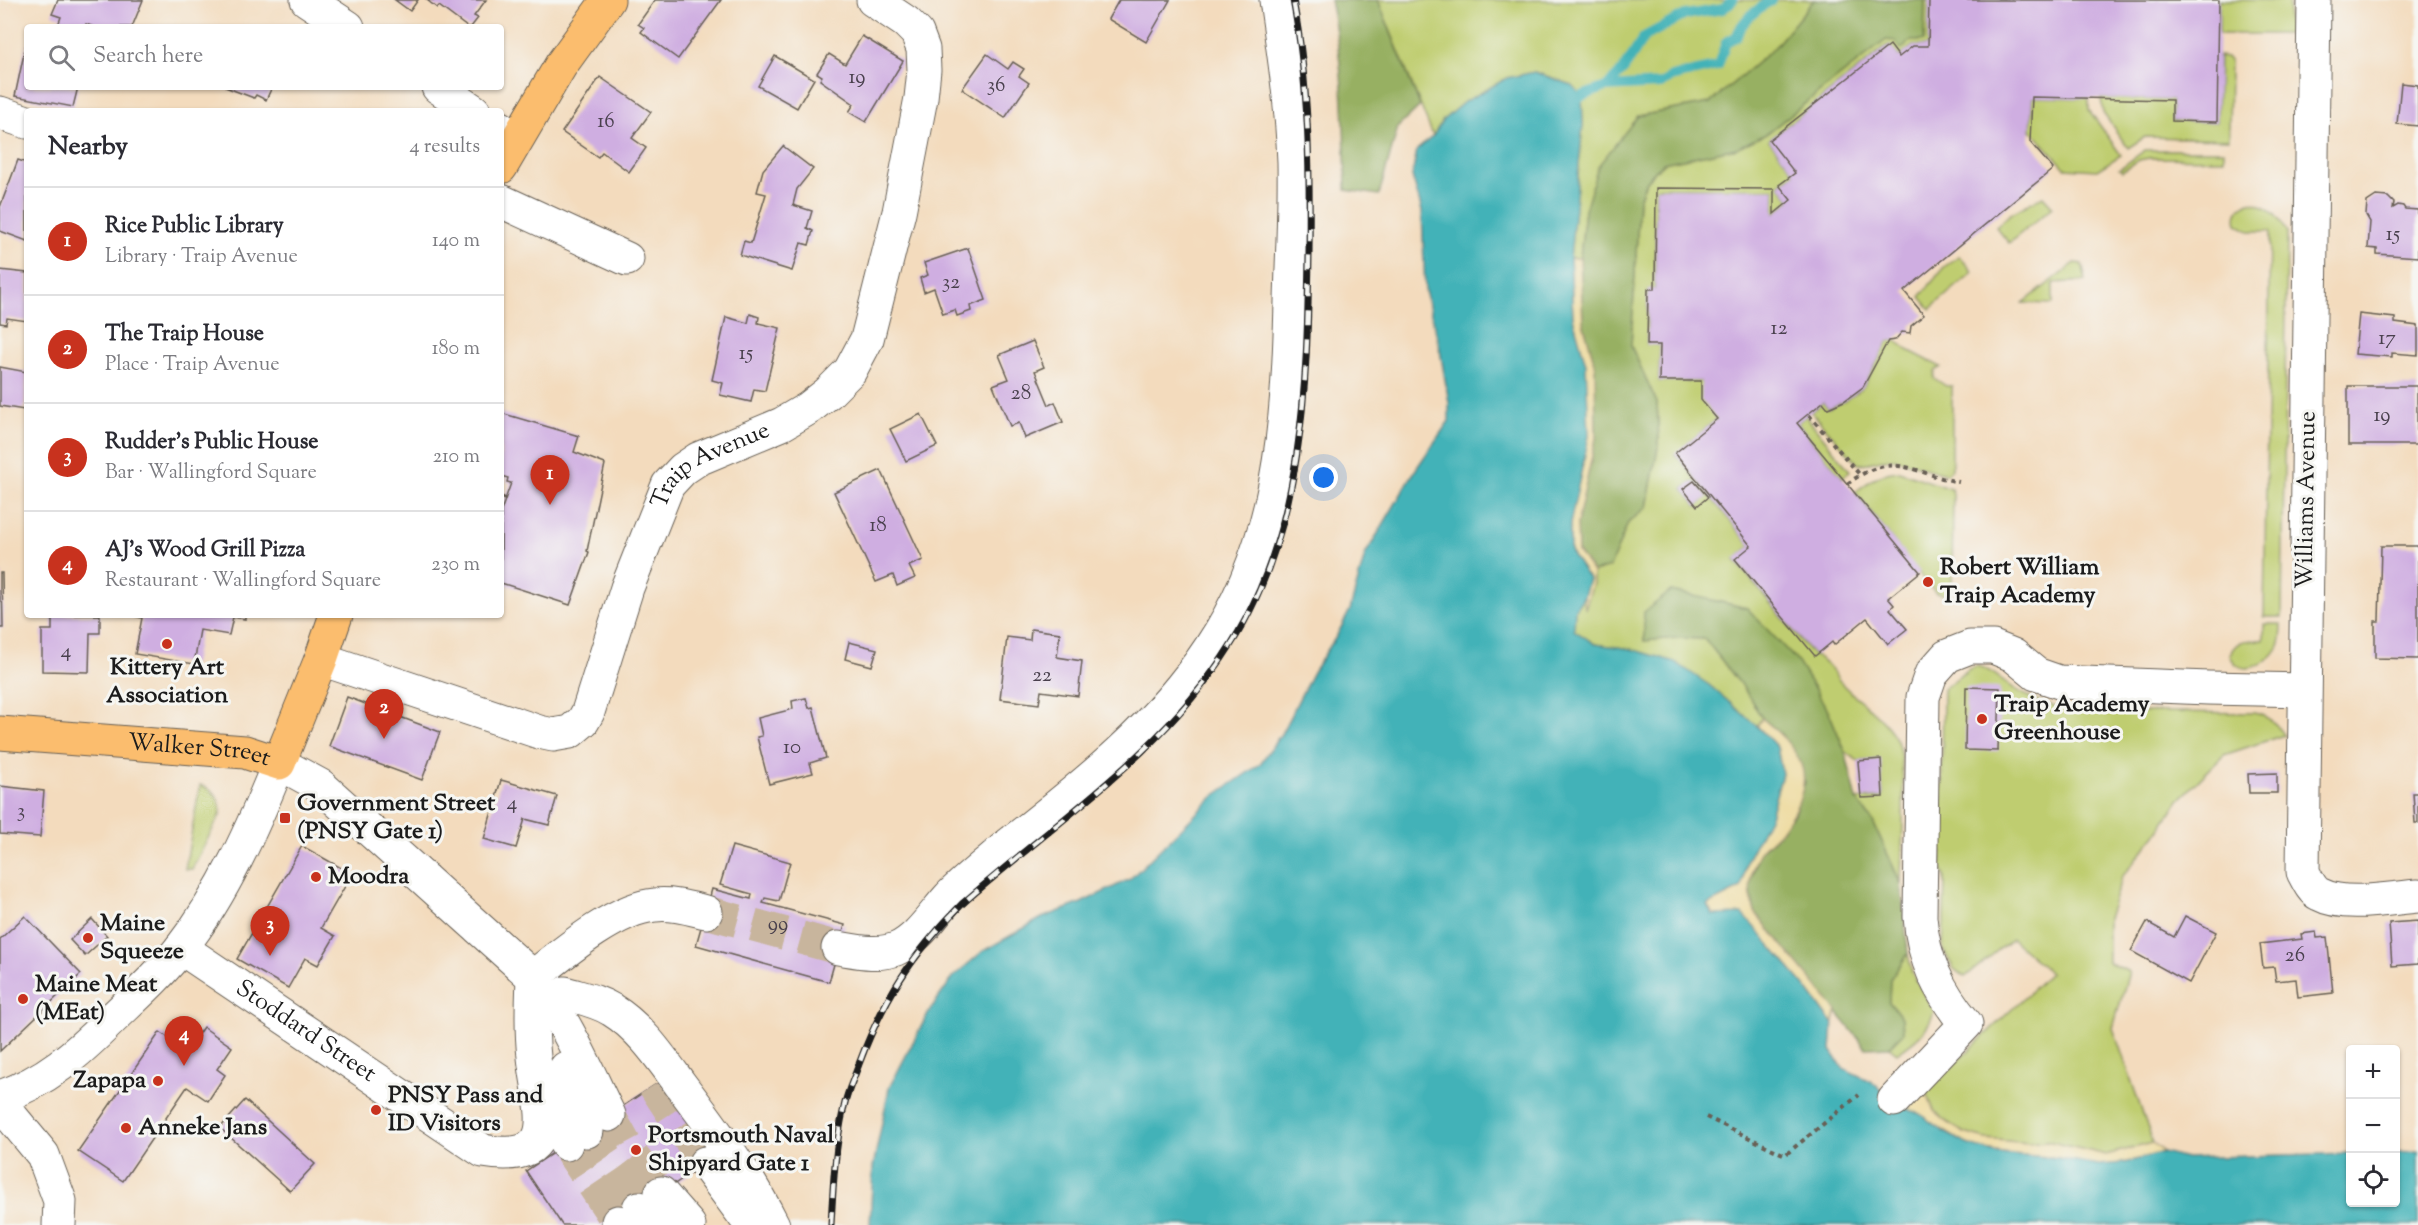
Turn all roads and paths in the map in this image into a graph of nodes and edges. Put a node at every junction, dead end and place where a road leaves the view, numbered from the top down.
1 (307, 0) edge
2 (608, 0) edge
3 (873, 0) edge
4 (1276, 0) edge
5 (2314, 0) edge
6 (343, 24) edge
7 (442, 90) edge
8 (470, 108) edge
9 (0, 113) edge
10 (24, 121) edge
11 (509, 133) edge
12 (504, 154) edge
13 (504, 202) edge
14 (627, 259) dead end
15 (1809, 415) dead end
16 (1860, 475) junction
17 (1959, 482) dead end
18 (1847, 484) dead end
19 (335, 618) edge
20 (321, 659) junction
21 (2304, 690) junction
22 (0, 733) edge
23 (279, 763) junction
24 (2418, 896) edge
25 (706, 912) tunnel mouth
26 (181, 948) junction
27 (838, 948) tunnel mouth
28 (549, 989) junction
29 (654, 1085) tunnel mouth
30 (1880, 1094) joint
31 (0, 1097) edge
32 (0, 1103) edge
33 (1706, 1117) dead end
34 (705, 1163) tunnel mouth
35 (639, 1215) tunnel mouth
36 (59, 1225) edge
37 (689, 1225) edge
38 (751, 1225) edge
39 (773, 1225) edge

1 - 6 street
2 - 11 main road
3 - 20 street, Traip Avenue
4 - 27 street
5 - 21 street, Williams Avenue
7 - 8 street
9 - 10 street
11 - 12 main road
13 - 14 street
15 - 16 path
16 - 17 path
16 - 18 path
19 - 20 main road
20 - 23 main road
21 - 24 street, Williams Avenue
21 - 30 street
22 - 23 main road, Walker Street
23 - 26 street
23 - 28 street, Walker Street
25 - 28 street
26 - 28 street, Stoddard Street
26 - 31 street
28 - 28 street, Walker Street
28 - 29 street, Walker Street
28 - 39 street
30 - 33 path
32 - 36 street
34 - 38 street
35 - 37 street

